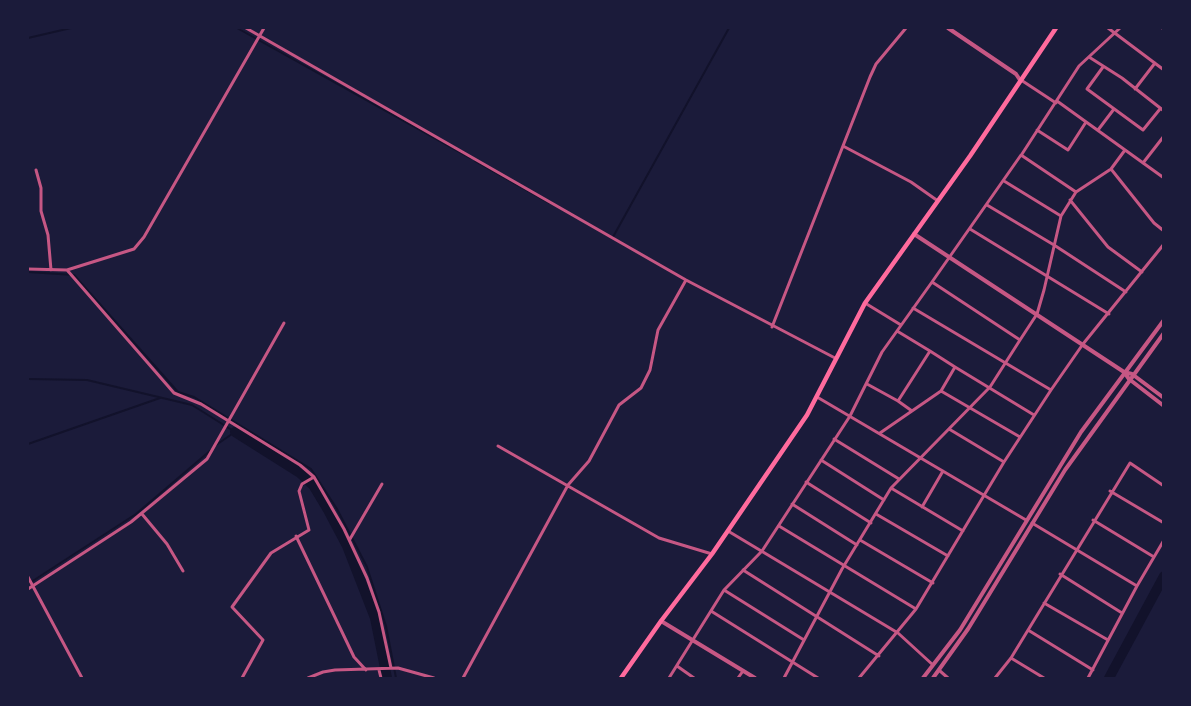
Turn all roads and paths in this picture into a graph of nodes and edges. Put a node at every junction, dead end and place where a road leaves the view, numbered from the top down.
1 (246, 28) edge
2 (264, 28) edge
3 (906, 28) edge
4 (948, 28) edge
5 (1056, 28) edge
6 (1108, 28) edge
7 (1120, 28) edge
8 (1116, 33) junction
9 (260, 35) junction
10 (1089, 57) junction
11 (1155, 63) junction
12 (1103, 68) junction
13 (1164, 70) edge
14 (1020, 80) junction
15 (1135, 89) junction
16 (1057, 102) junction
17 (1114, 108) junction
18 (1162, 110) edge
19 (1086, 122) junction
20 (1038, 130) junction
21 (1098, 130) junction
22 (1164, 136) edge
23 (843, 146) junction
24 (1125, 150) junction
25 (1022, 155) junction
26 (1143, 163) junction
27 (1111, 169) junction
28 (36, 170) dead end
29 (1164, 178) edge
30 (1004, 181) junction
31 (1076, 192) junction
32 (1070, 200) junction
33 (938, 201) junction
34 (987, 205) junction
35 (1061, 216) junction
36 (970, 229) junction
37 (1164, 231) edge
38 (914, 234) junction
39 (1164, 244) edge
40 (1054, 245) junction
41 (950, 257) junction
42 (28, 269) edge
43 (51, 270) junction
44 (67, 270) junction
45 (1142, 272) junction
46 (1047, 275) junction
47 (686, 280) junction
48 (932, 282) junction
49 (1126, 292) junction
50 (865, 303) junction
51 (912, 308) junction
52 (1036, 314) junction
53 (1109, 314) junction
54 (1164, 320) edge
55 (284, 323) dead end
56 (901, 325) junction
57 (772, 327) junction
58 (897, 331) junction
59 (1164, 333) edge
60 (1020, 340) junction
61 (1084, 344) junction
62 (930, 352) junction
63 (835, 358) junction
64 (1005, 363) junction
65 (955, 366) junction
66 (1124, 372) junction
67 (1132, 374) junction
68 (1129, 379) junction
69 (868, 384) junction
70 (990, 387) junction
71 (1051, 390) junction
72 (941, 391) junction
73 (817, 398) junction
74 (1164, 398) edge
75 (898, 401) junction
76 (1164, 406) edge
77 (970, 409) junction
78 (912, 411) junction
79 (1034, 414) junction
80 (850, 416) junction
81 (228, 422) junction
82 (949, 429) junction
83 (880, 433) junction
84 (1020, 436) junction
85 (834, 439) junction
86 (498, 446) dead end
87 (920, 457) junction
88 (821, 460) junction
89 (1004, 462) junction
90 (943, 471) junction
91 (314, 478) junction
92 (899, 479) junction
93 (806, 482) junction
94 (382, 484) dead end
95 (568, 485) junction
96 (1164, 486) edge
97 (891, 488) junction
98 (1110, 491) junction
99 (984, 495) junction
100 (884, 500) junction
101 (792, 504) junction
102 (922, 506) junction
103 (142, 514) junction
104 (876, 514) junction
105 (1026, 520) junction
106 (1092, 520) junction
107 (870, 522) junction
108 (1032, 523) junction
109 (1164, 523) edge
110 (778, 526) junction
111 (728, 531) junction
112 (963, 531) junction
113 (296, 536) junction
114 (350, 540) junction
115 (860, 540) junction
116 (1164, 540) edge
117 (857, 545) junction
118 (1075, 549) junction
119 (762, 551) junction
120 (712, 554) junction
121 (948, 556) junction
122 (1154, 557) junction
123 (845, 565) junction
124 (743, 570) junction
125 (183, 571) dead end
126 (1060, 574) junction
127 (28, 577) edge
128 (933, 583) junction
129 (32, 586) junction
130 (1137, 586) junction
131 (28, 589) edge
132 (724, 590) junction
133 (831, 593) junction
134 (1044, 603) junction
135 (916, 609) junction
136 (711, 611) junction
137 (1122, 613) junction
138 (817, 618) junction
139 (661, 621) junction
140 (1028, 630) junction
141 (898, 633) junction
142 (692, 640) junction
143 (804, 640) junction
144 (1108, 640) junction
145 (879, 656) junction
146 (1011, 658) junction
147 (792, 662) junction
148 (677, 666) junction
149 (934, 666) junction
150 (390, 668) junction
151 (366, 670) junction
152 (380, 670) junction
153 (940, 670) junction
154 (1093, 670) junction
155 (743, 671) junction
156 (82, 678) edge
157 (242, 678) edge
158 (308, 678) edge
159 (381, 678) edge
160 (434, 678) edge
161 (463, 678) edge
162 (621, 678) edge
163 (669, 678) edge
164 (694, 678) edge
165 (738, 678) edge
166 (755, 678) edge
167 (784, 678) edge
168 (818, 678) edge
169 (859, 678) edge
170 (923, 678) edge
171 (933, 678) edge
172 (948, 678) edge
173 (995, 678) edge
174 (1044, 678) edge
175 (1088, 678) edge

1 - 9 street
2 - 9 street
3 - 23 street
4 - 14 street
5 - 14 main road
6 - 8 street
7 - 8 street
8 - 10 street
8 - 11 street
9 - 44 street
9 - 47 street
10 - 12 street
10 - 16 street
11 - 13 street
11 - 15 street
12 - 15 street
12 - 17 street
14 - 16 street
14 - 33 main road
15 - 18 street
16 - 19 street
16 - 20 street
17 - 18 street
17 - 21 street
19 - 20 street
19 - 21 street
20 - 25 street
21 - 24 street
22 - 26 street
23 - 33 street
23 - 57 street
24 - 26 street
24 - 27 street
25 - 30 street
25 - 31 street
26 - 29 street
27 - 31 street
27 - 37 street
28 - 43 street
30 - 34 street
30 - 35 street
31 - 32 street
32 - 35 street
32 - 45 street
33 - 38 main road
34 - 36 street
34 - 40 street
35 - 40 street
36 - 41 street
36 - 46 street
38 - 41 street
38 - 50 main road
39 - 45 street
40 - 46 street
40 - 49 street
41 - 48 street
41 - 52 street
42 - 43 street
43 - 44 street
44 - 81 street
45 - 49 street
46 - 52 street
46 - 53 street
47 - 57 street
47 - 95 street
48 - 51 street
48 - 60 street
49 - 53 street
50 - 56 street
50 - 63 main road
51 - 56 street
51 - 64 street
52 - 60 street
52 - 61 street
53 - 61 street
54 - 66 street
55 - 81 street
56 - 58 street
57 - 63 street
58 - 62 street
58 - 69 street
59 - 67 street
60 - 64 street
61 - 66 street
61 - 71 street
62 - 65 street
62 - 75 street
63 - 73 main road
64 - 70 street
64 - 71 street
65 - 70 street
65 - 72 street
66 - 67 street
66 - 68 street
66 - 105 street
67 - 68 street
67 - 74 street
68 - 76 street
68 - 108 street
69 - 75 street
69 - 80 street
70 - 77 street
70 - 79 street
71 - 79 street
72 - 77 street
72 - 78 street
73 - 80 street
73 - 111 main road
75 - 78 street
77 - 82 street
77 - 84 street
78 - 83 street
79 - 84 street
80 - 83 street
80 - 85 street
81 - 91 street
81 - 103 street
82 - 87 street
82 - 89 street
83 - 87 street
84 - 89 street
85 - 88 street
85 - 92 street
86 - 95 street
87 - 90 street
87 - 92 street
88 - 93 street
88 - 100 street
89 - 99 street
90 - 99 street
90 - 102 street
91 - 113 street
91 - 114 street
92 - 97 street
93 - 101 street
93 - 107 street
94 - 114 street
95 - 120 street
95 - 161 street
96 - 98 street
97 - 100 street
97 - 102 street
98 - 106 street
98 - 109 street
99 - 105 street
99 - 112 street
100 - 104 street
101 - 110 street
101 - 117 street
102 - 112 street
103 - 125 street
103 - 129 street
104 - 107 street
104 - 121 street
105 - 149 street
106 - 118 street
106 - 122 street
107 - 115 street
108 - 118 street
108 - 153 street
110 - 119 street
110 - 123 street
111 - 119 street
111 - 120 main road
112 - 121 street
113 - 151 street
113 - 157 street
114 - 150 street
115 - 117 street
115 - 128 street
116 - 122 street
117 - 123 street
118 - 126 street
118 - 130 street
119 - 124 street
119 - 133 street
120 - 139 main road
121 - 128 street
122 - 130 street
123 - 133 street
123 - 135 street
124 - 132 street
124 - 138 street
126 - 134 street
126 - 137 street
127 - 129 street
128 - 135 street
129 - 131 street
129 - 156 street
130 - 137 street
132 - 136 street
132 - 143 street
133 - 138 street
133 - 141 street
134 - 140 street
134 - 144 street
135 - 141 street
136 - 142 street
136 - 147 street
137 - 144 street
138 - 143 street
138 - 145 street
139 - 142 street
139 - 162 main road
140 - 146 street
140 - 154 street
141 - 145 street
141 - 149 street
142 - 148 street
142 - 155 street
143 - 147 street
144 - 154 street
145 - 169 street
146 - 173 street
146 - 174 street
147 - 167 street
147 - 168 street
148 - 163 street
148 - 164 street
149 - 170 street
150 - 152 street
150 - 160 street
151 - 152 street
151 - 158 street
152 - 159 street
153 - 171 street
153 - 172 street
154 - 175 street
155 - 165 street
155 - 166 street

